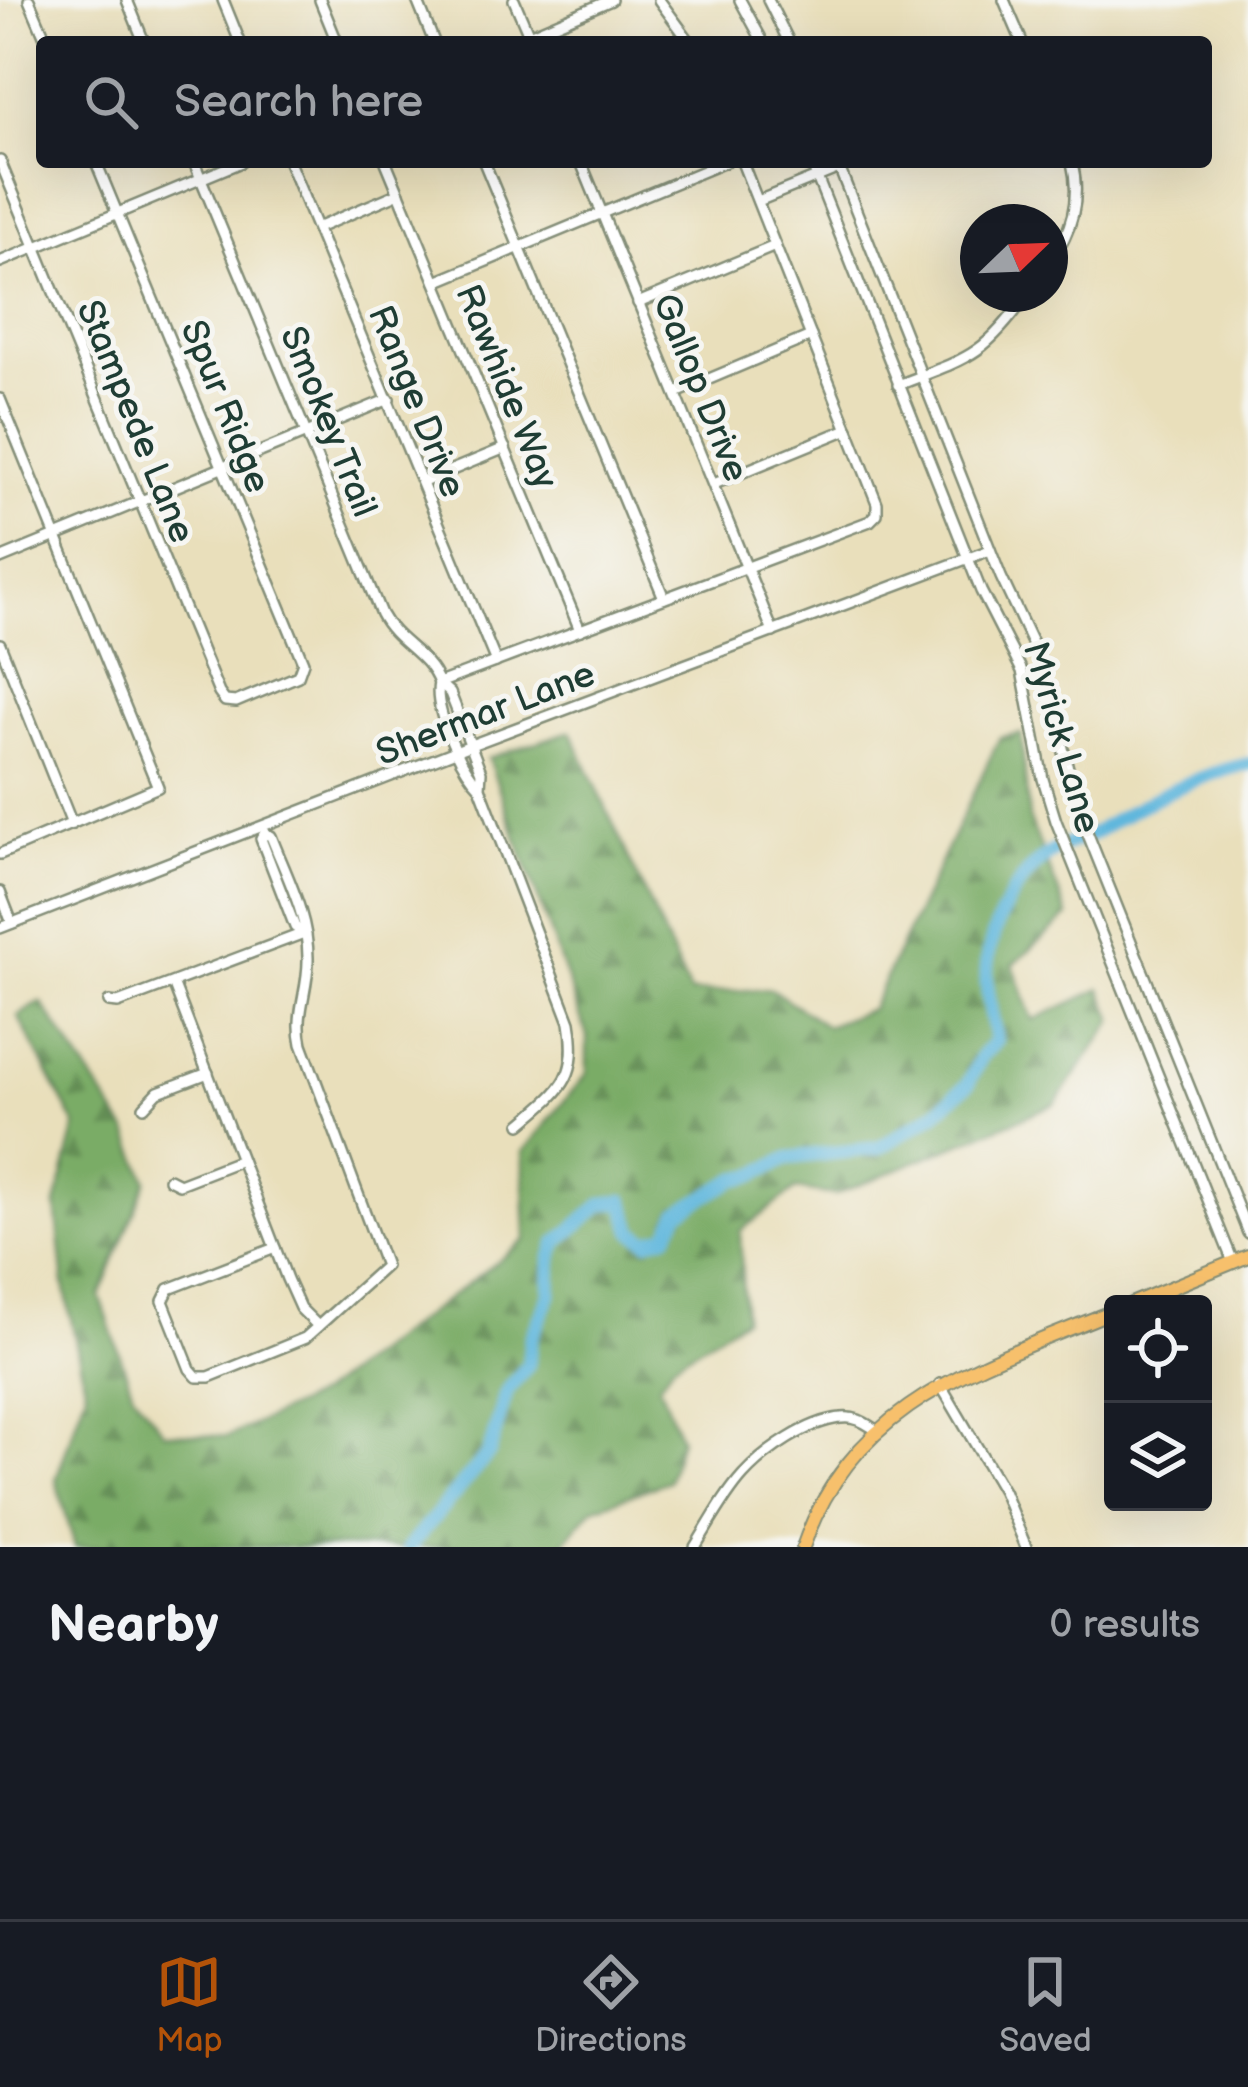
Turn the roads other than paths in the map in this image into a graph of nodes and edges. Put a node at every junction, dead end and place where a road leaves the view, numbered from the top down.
1 (29, 0) edge
2 (127, 0) edge
3 (223, 0) edge
4 (320, 0) edge
5 (417, 0) edge
6 (514, 0) edge
7 (611, 0) edge
8 (659, 0) edge
9 (740, 0) edge
10 (768, 0) edge
11 (1004, 0) edge
12 (44, 36) edge
13 (142, 36) edge
14 (238, 36) edge
15 (335, 36) edge
16 (432, 36) edge
17 (529, 36) edge
18 (536, 36) edge
19 (686, 36) edge
20 (761, 36) edge
21 (787, 36) edge
22 (1019, 36) edge
23 (0, 161) edge
24 (99, 168) edge
25 (196, 168) edge
26 (227, 168) edge
27 (292, 168) edge
28 (389, 168) edge
29 (486, 168) edge
30 (584, 168) edge
31 (710, 168) edge
32 (744, 168) edge
33 (813, 168) edge
34 (833, 168) edge
35 (839, 168) edge
36 (1073, 168) edge
37 (817, 177) junction
38 (201, 179) junction
39 (399, 193) junction
40 (758, 201) junction
41 (602, 212) junction
42 (118, 213) junction
43 (317, 228) junction
44 (1068, 233) edge
45 (775, 246) junction
46 (36, 247) junction
47 (519, 247) junction
48 (0, 262) edge
49 (436, 282) junction
50 (638, 303) junction
51 (1013, 312) edge
52 (811, 336) junction
53 (921, 376) junction
54 (898, 386) junction
55 (676, 393) junction
56 (0, 399) edge
57 (389, 399) junction
58 (848, 429) junction
59 (307, 434) junction
60 (505, 448) junction
61 (223, 468) junction
62 (423, 482) junction
63 (713, 484) junction
64 (141, 502) junction
65 (57, 536) junction
66 (990, 550) junction
67 (0, 559) edge
68 (968, 559) junction
69 (747, 568) junction
70 (664, 598) junction
71 (580, 630) junction
72 (773, 632) junction
73 (0, 644) edge
74 (496, 662) junction
75 (440, 683) junction
76 (225, 701) joint
77 (471, 745) junction
78 (457, 751) junction
79 (480, 787) junction
80 (72, 824) junction
81 (264, 831) junction
82 (0, 854) edge
83 (0, 892) edge
84 (12, 923) junction
85 (0, 928) edge
86 (304, 934) junction
87 (173, 983) junction
88 (109, 1002) dead end
89 (208, 1073) junction
90 (144, 1107) dead end
91 (520, 1124) dead end
92 (241, 1160) junction
93 (169, 1179) dead end
94 (1248, 1233) edge
95 (275, 1248) junction
96 (1248, 1256) edge
97 (1233, 1262) junction
98 (1153, 1295) edge
99 (1104, 1316) edge
100 (318, 1326) junction
101 (940, 1384) junction
102 (876, 1430) junction
103 (694, 1547) edge
104 (803, 1547) edge
105 (1026, 1547) edge

1 - 12 street
2 - 13 street
3 - 14 street
4 - 15 street
5 - 16 street
6 - 17 street
7 - 18 street
8 - 19 street
9 - 20 street
10 - 21 street
11 - 22 street
23 - 46 street, Stampede Lane
24 - 42 street, Spur Ridge
25 - 38 street, Smokey Trail
26 - 38 street
27 - 43 street, Range Drive
28 - 39 street, Rawhide Way
29 - 47 street
30 - 41 street, Gallop Drive
31 - 41 street
32 - 40 street
33 - 37 street, Myrick Lane
34 - 37 street
35 - 53 street, Myrick Lane
36 - 44 street
37 - 40 street
37 - 54 street, Myrick Lane
38 - 42 street
38 - 59 street, Smokey Trail
39 - 43 street
39 - 49 street, Rawhide Way
40 - 45 street
41 - 47 street
41 - 50 street, Gallop Drive
42 - 46 street
42 - 61 street, Spur Ridge
43 - 57 street, Range Drive
45 - 50 street
45 - 52 street
46 - 48 street
46 - 64 street, Stampede Lane
47 - 49 street
47 - 70 street
49 - 60 street, Rawhide Way
50 - 55 street, Gallop Drive
51 - 53 street
52 - 55 street
52 - 58 street
53 - 54 street
53 - 66 street, Myrick Lane
54 - 68 street, Myrick Lane
55 - 63 street, Gallop Drive
56 - 65 street
57 - 59 street
57 - 62 street, Range Drive
58 - 63 street
58 - 69 street
59 - 61 street
59 - 75 street, Smokey Trail
60 - 62 street
60 - 71 street, Rawhide Way
61 - 64 street
61 - 76 street, Spur Ridge
62 - 74 street, Range Drive
63 - 69 street, Gallop Drive
64 - 65 street
64 - 76 street, Stampede Lane
65 - 67 street
65 - 80 street
66 - 68 street, Shermar Lane
66 - 94 street, Myrick Lane
68 - 72 street, Shermar Lane
68 - 97 street, Myrick Lane
69 - 70 street
69 - 72 street, Gallop Drive
70 - 71 street
71 - 74 street
72 - 77 street, Shermar Lane
73 - 80 street
74 - 75 street
75 - 77 street, Smokey Trail
75 - 78 street, Smokey Trail
77 - 78 street, Shermar Lane
77 - 79 street, Smokey Trail
78 - 79 street, Smokey Trail
78 - 81 street, Shermar Lane
79 - 91 street
80 - 82 street
81 - 84 street, Shermar Lane
81 - 86 street
83 - 84 street
84 - 85 street, Shermar Lane
86 - 87 street
86 - 100 street
87 - 88 street
87 - 89 street
89 - 90 street
89 - 92 street
92 - 93 street
92 - 95 street
95 - 100 street
95 - 100 street
96 - 97 main road
97 - 98 main road
99 - 101 main road
101 - 102 main road
101 - 105 street
102 - 103 street
102 - 104 main road

